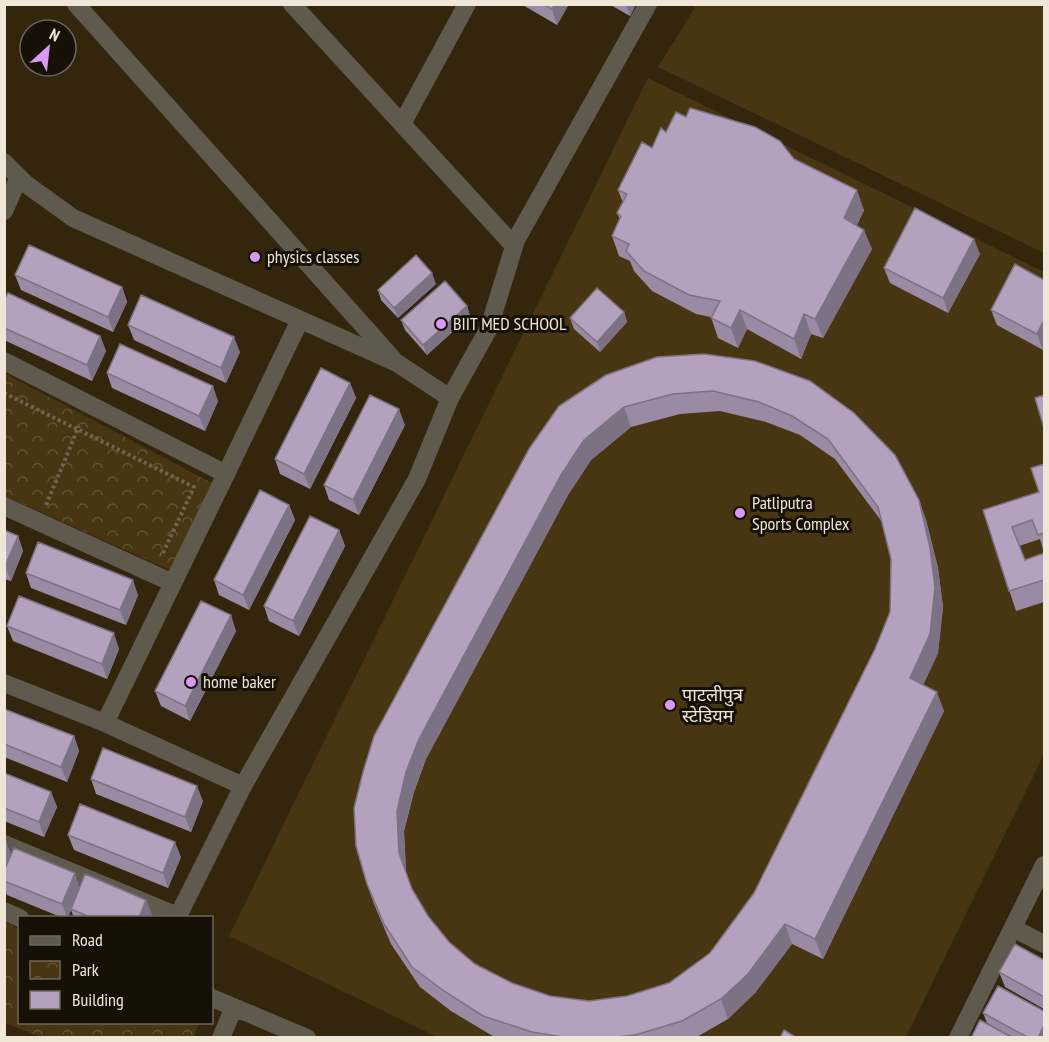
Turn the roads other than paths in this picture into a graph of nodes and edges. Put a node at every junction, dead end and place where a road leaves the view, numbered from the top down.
1 (76, 4) edge
2 (467, 4) edge
3 (648, 4) edge
4 (295, 5) edge
5 (402, 124) junction
6 (4, 162) edge
7 (20, 177) junction
8 (4, 211) edge
9 (514, 246) junction
10 (300, 320) junction
11 (4, 361) edge
12 (397, 363) junction
13 (450, 398) junction
14 (226, 474) junction
15 (4, 506) edge
16 (173, 583) junction
17 (4, 683) edge
18 (105, 723) junction
19 (243, 786) junction
20 (4, 844) edge
21 (1044, 865) edge
22 (4, 911) edge
23 (175, 916) edge
24 (178, 916) edge
25 (18, 917) edge
26 (1013, 928) junction
27 (1044, 944) edge
28 (213, 998) edge
29 (234, 1007) junction
30 (221, 1038) edge
31 (307, 1038) edge
32 (957, 1038) edge

1 - 12 street
2 - 5 street
3 - 9 street
4 - 5 street
5 - 9 street
6 - 7 street
7 - 8 street
7 - 10 street
9 - 13 street
10 - 12 street
10 - 14 street
11 - 14 street
12 - 13 street
13 - 19 street
14 - 16 street
15 - 16 street
16 - 18 street
17 - 18 street
18 - 19 street
19 - 24 street
20 - 23 street
21 - 26 street
22 - 25 street
26 - 27 street
26 - 32 street
28 - 29 street
29 - 30 street
29 - 31 street

